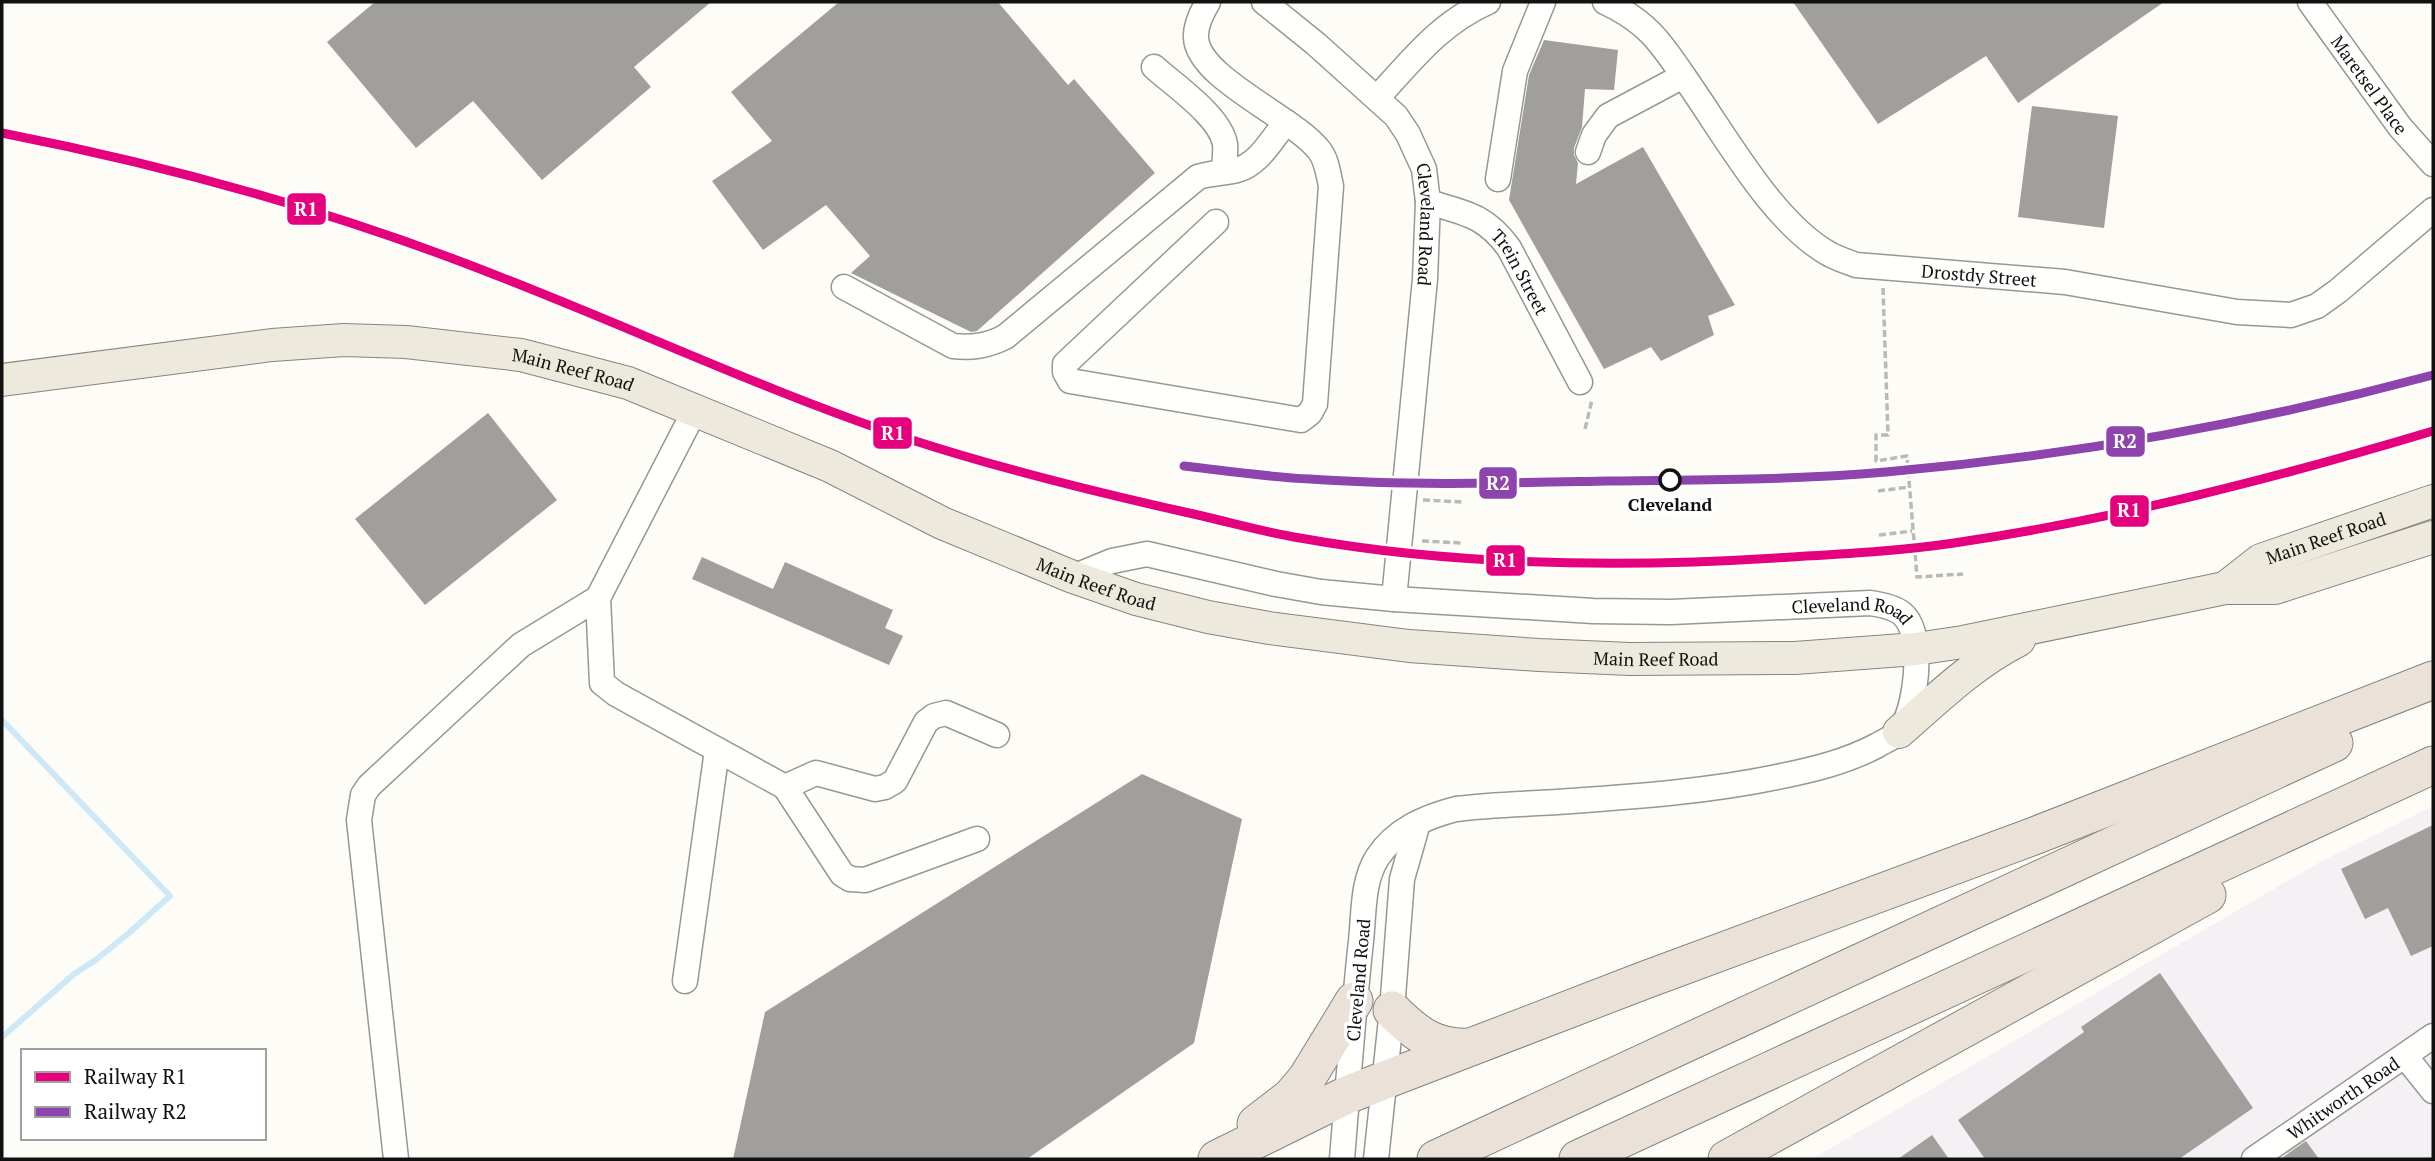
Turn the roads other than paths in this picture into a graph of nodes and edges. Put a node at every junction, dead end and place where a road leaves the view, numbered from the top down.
1 (1208, 2) edge
2 (1264, 2) edge
3 (1486, 2) edge
4 (1543, 2) edge
5 (1605, 2) edge
6 (2309, 2) edge
7 (1154, 67) dead end
8 (1683, 76) junction
9 (1378, 97) junction
10 (1286, 122) junction
11 (1588, 152) dead end
12 (2433, 164) edge
13 (1224, 172) junction
14 (1498, 179) dead end
15 (1428, 202) junction
16 (2433, 211) edge
17 (1216, 222) dead end
18 (844, 287) dead end
19 (2, 380) edge
20 (1580, 382) dead end
21 (695, 410) junction
22 (2433, 501) edge
23 (2433, 537) edge
24 (1073, 576) junction
25 (2225, 588) junction
26 (598, 598) junction
27 (1394, 599) junction
28 (2051, 624) junction
29 (1916, 649) junction
30 (2433, 680) edge
31 (2433, 698) edge
32 (1899, 732) junction
33 (997, 735) dead end
34 (717, 750) junction
35 (2433, 765) edge
36 (2433, 774) edge
37 (785, 787) junction
38 (1418, 823) junction
39 (977, 839) dead end
40 (685, 981) dead end
41 (1354, 1001) junction
42 (1392, 1010) junction
43 (2433, 1037) edge
44 (1471, 1047) junction
45 (2405, 1056) junction
46 (1385, 1080) junction
47 (2433, 1091) edge
48 (1347, 1095) junction
49 (1377, 1147) edge
50 (1343, 1152) edge
51 (396, 1159) edge
52 (1199, 1159) edge
53 (1217, 1159) edge
54 (1436, 1159) edge
55 (1578, 1159) edge
56 (1727, 1159) edge
57 (2254, 1159) edge

1 - 10 street
2 - 9 street, Cleveland Road
3 - 9 street
4 - 14 street
5 - 8 street, Drostdy Street
6 - 12 street, Maretsel Place
7 - 13 street
8 - 11 street
8 - 16 street, Drostdy Street
9 - 15 street, Cleveland Road
10 - 13 street
10 - 17 street
13 - 18 street
15 - 20 street, Trein Street
15 - 27 street, Cleveland Road
19 - 21 main road, Main Reef Road
21 - 24 main road, Main Reef Road
21 - 26 street
22 - 25 main road, Main Reef Road
23 - 25 main road, Main Reef Road
24 - 27 street, Cleveland Road
24 - 29 main road, Main Reef Road
25 - 28 main road, Main Reef Road
26 - 34 street
26 - 51 street
27 - 29 street, Cleveland Road
28 - 29 main road, Main Reef Road
28 - 32 main road
29 - 32 street, Cleveland Road
30 - 44 highway
31 - 54 highway
32 - 38 street, Cleveland Road
33 - 37 street
34 - 37 street
34 - 40 street
35 - 55 highway
36 - 56 highway
37 - 39 street
38 - 41 street, Cleveland Road
38 - 42 street, Cleveland Road
41 - 48 street, Cleveland Road
41 - 52 highway
42 - 44 highway
42 - 46 street, Cleveland Road
43 - 45 street, Whitworth Road
44 - 46 highway
45 - 47 street
45 - 57 street, Whitworth Road
46 - 48 highway
46 - 49 street, Cleveland Road
48 - 50 street, Cleveland Road
48 - 53 highway

